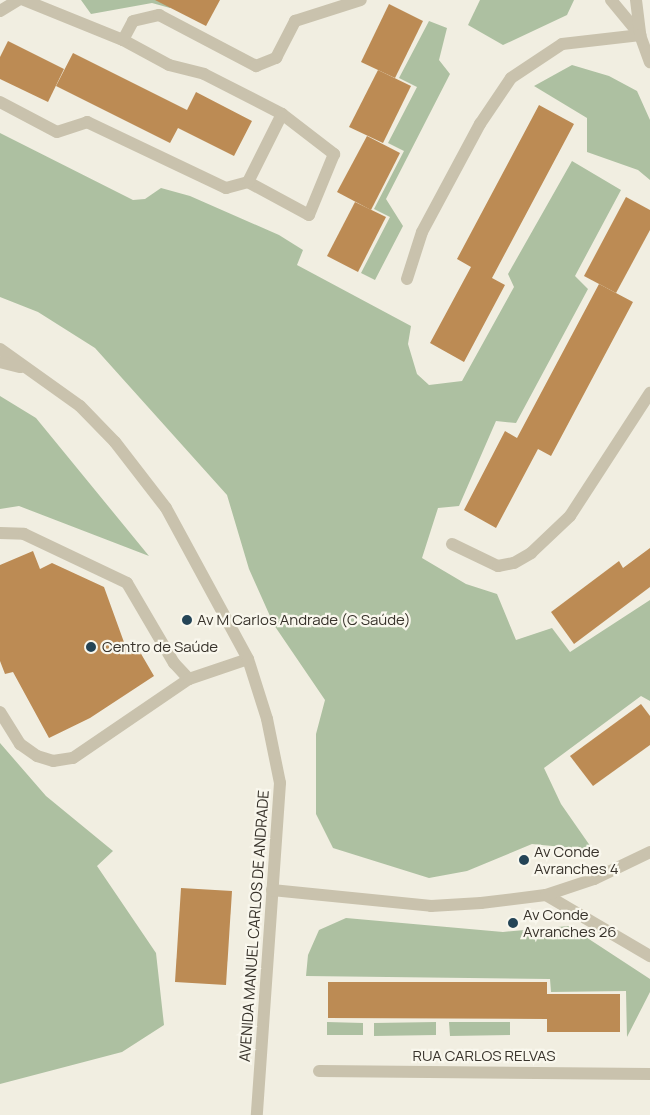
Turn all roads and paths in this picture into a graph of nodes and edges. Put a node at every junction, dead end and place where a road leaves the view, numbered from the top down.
1 (18, 0) edge
2 (24, 0) edge
3 (361, 0) edge
4 (611, 0) edge
5 (636, 0) edge
6 (0, 11) edge
7 (640, 35) junction
8 (123, 40) junction
9 (650, 62) edge
10 (0, 102) edge
11 (282, 114) junction
12 (248, 182) junction
13 (407, 279) dead end
14 (0, 349) edge
15 (0, 362) edge
16 (32, 371) junction
17 (650, 393) edge
18 (0, 533) edge
19 (452, 544) dead end
20 (248, 659) junction
21 (189, 679) junction
22 (0, 712) edge
23 (650, 852) edge
24 (272, 890) junction
25 (546, 894) junction
26 (650, 956) edge
27 (319, 1071) dead end
28 (650, 1074) edge
29 (257, 1115) edge

1 - 6 street
2 - 8 street
3 - 8 street
4 - 7 street
5 - 7 street
7 - 9 street
7 - 13 street
8 - 11 street
10 - 12 street
11 - 12 street
11 - 12 street
14 - 16 street, AVENIDA MANUEL CARLOS DE ANDRADE
15 - 16 street
16 - 20 street, AVENIDA MANUEL CARLOS DE ANDRADE
17 - 19 street
18 - 21 street
20 - 21 street
20 - 24 street, AVENIDA MANUEL CARLOS DE ANDRADE
21 - 22 street
23 - 25 street
24 - 25 street
24 - 29 street, AVENIDA MANUEL CARLOS DE ANDRADE
25 - 26 street
27 - 28 street, RUA CARLOS RELVAS

